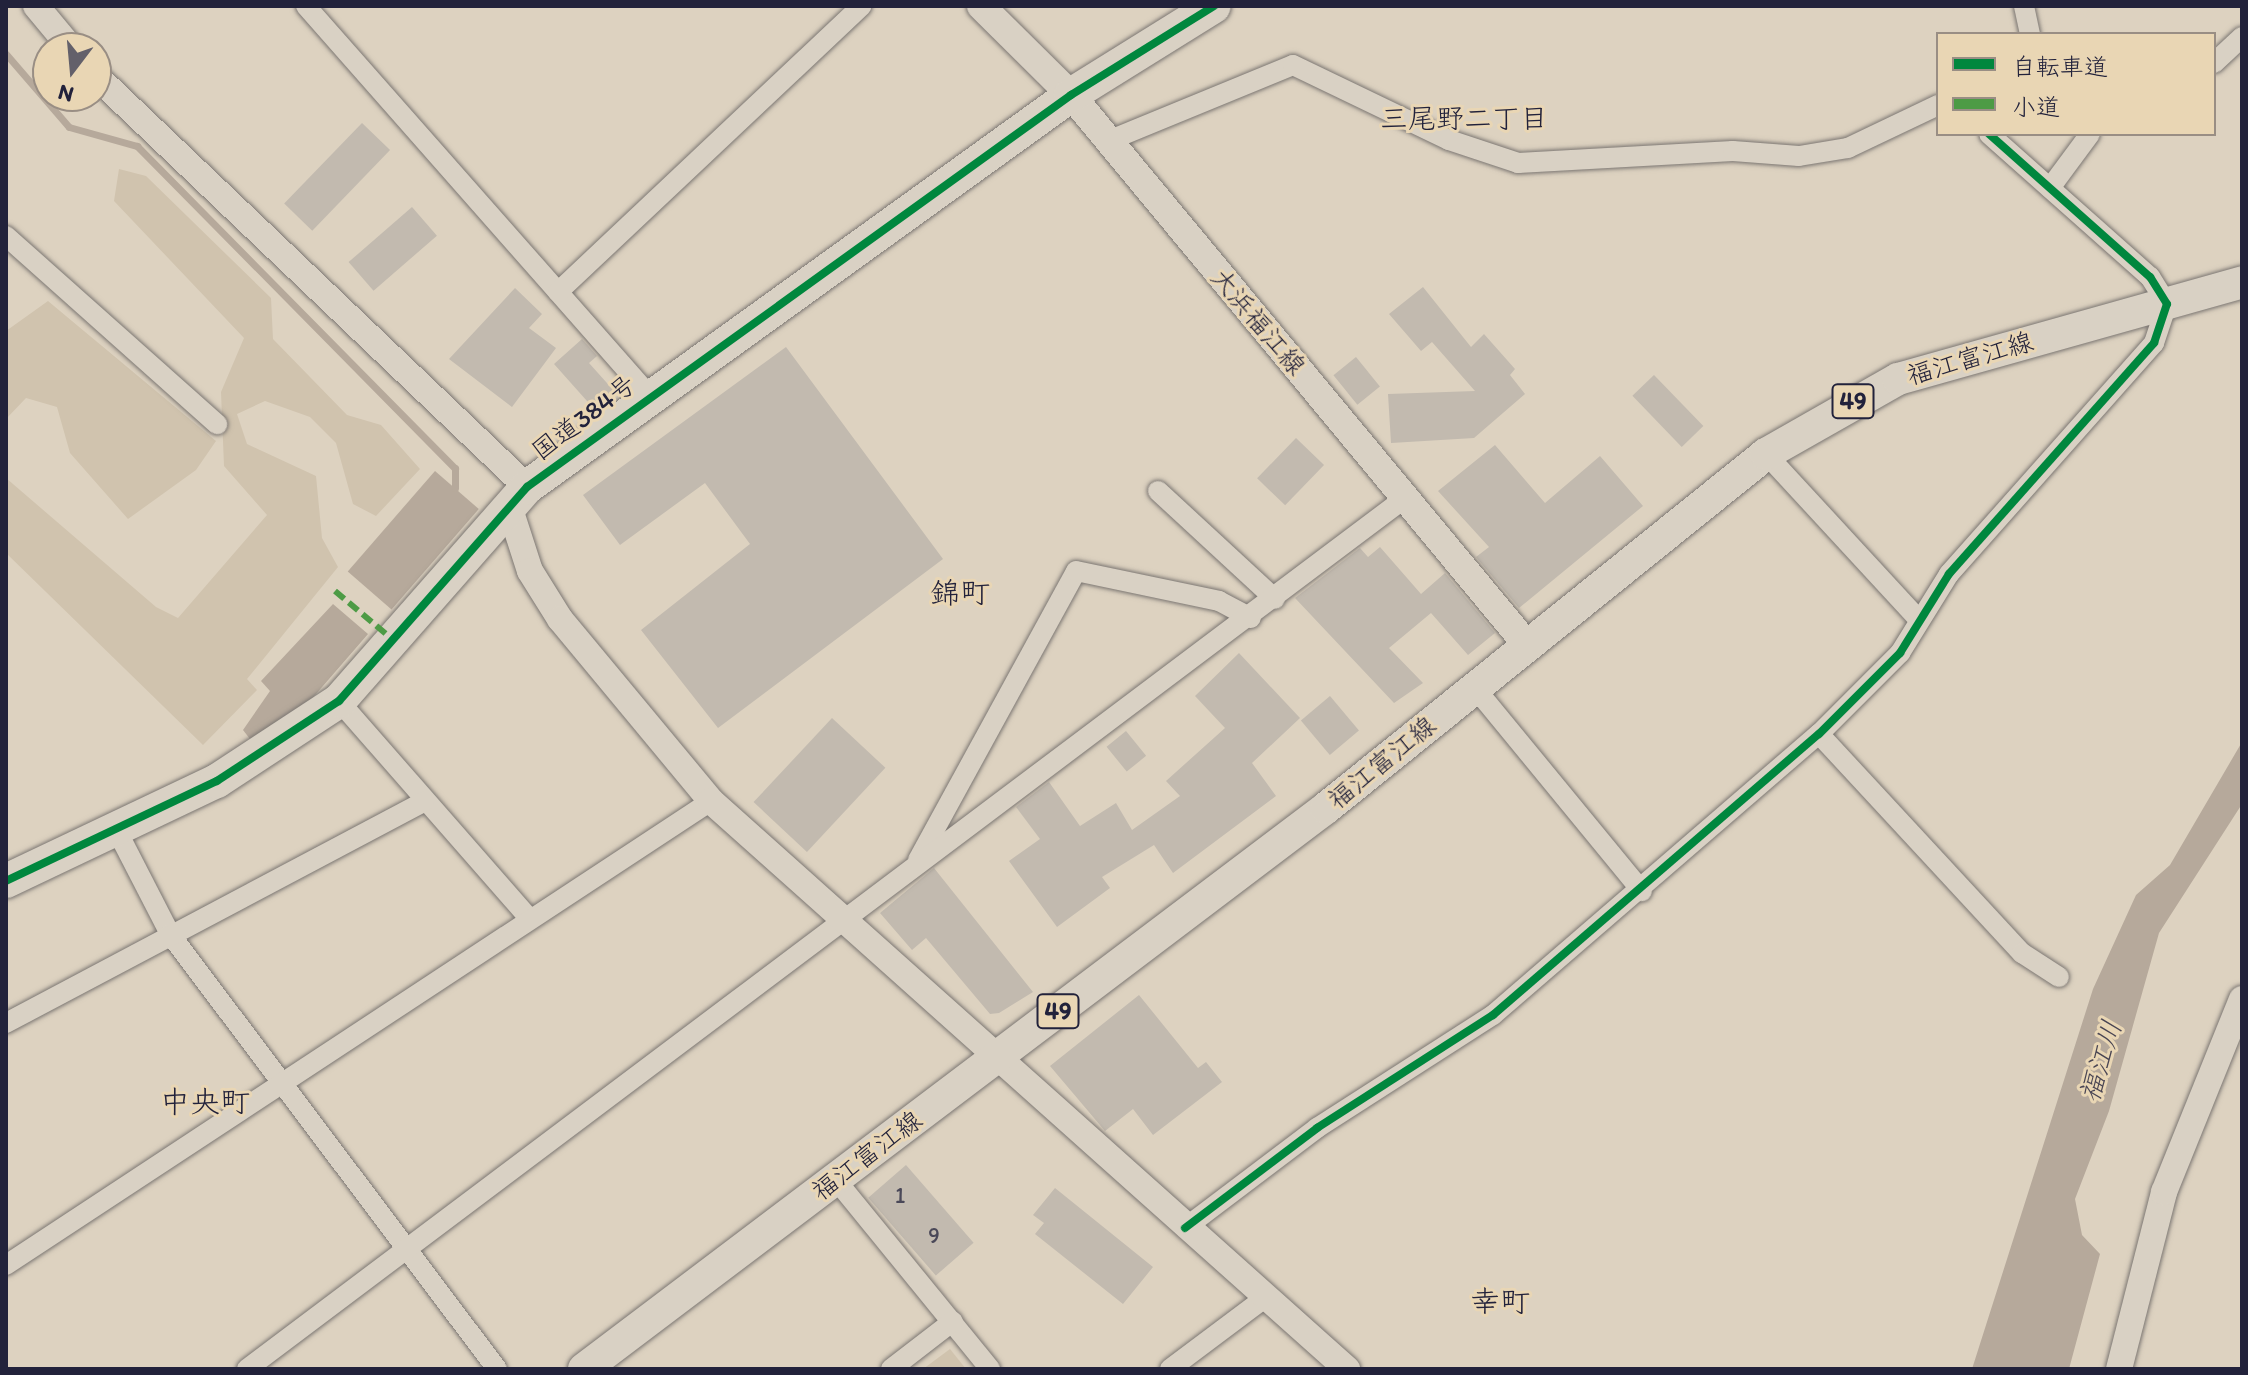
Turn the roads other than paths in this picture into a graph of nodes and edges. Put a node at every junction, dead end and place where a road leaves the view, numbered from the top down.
1 (36, 6) edge
2 (306, 6) edge
3 (861, 6) edge
4 (981, 6) edge
5 (1214, 6) edge
6 (2024, 6) edge
7 (58, 32) edge
8 (2030, 32) edge
9 (2242, 37) edge
10 (2216, 61) edge
11 (112, 92) edge
12 (1071, 95) junction
13 (1936, 106) edge
14 (1991, 136) edge
15 (2089, 136) edge
16 (1108, 141) junction
17 (2050, 188) junction
18 (6, 236) edge
19 (2242, 282) edge
20 (558, 292) junction
21 (2167, 304) junction
22 (648, 394) junction
23 (217, 424) dead end
24 (1766, 454) junction
25 (1158, 491) dead end
26 (518, 497) junction
27 (1405, 498) junction
28 (1275, 599) junction
29 (1251, 618) junction
30 (1919, 620) junction
31 (1528, 646) junction
32 (1475, 688) junction
33 (339, 701) junction
34 (1819, 734) junction
35 (711, 801) junction
36 (424, 802) junction
37 (114, 825) junction
38 (914, 867) junction
39 (6, 881) edge
40 (1642, 891) junction
41 (528, 917) junction
42 (839, 922) junction
43 (170, 934) junction
44 (2059, 977) dead end
45 (2242, 999) edge
46 (6, 1023) edge
47 (994, 1059) junction
48 (281, 1082) junction
49 (836, 1180) junction
50 (1185, 1228) junction
51 (406, 1248) junction
52 (6, 1265) edge
53 (1262, 1300) junction
54 (953, 1321) junction
55 (247, 1369) edge
56 (497, 1369) edge
57 (584, 1369) edge
58 (891, 1369) edge
59 (990, 1369) edge
60 (1170, 1369) edge
61 (1347, 1369) edge
62 (2119, 1369) edge

1 - 7 street
2 - 20 street
3 - 20 street
4 - 12 main road, 大浜福江線
5 - 12 highway, 国道384号
6 - 8 street
9 - 10 street
11 - 26 street
12 - 16 main road, 大浜福江線
12 - 22 highway, 国道384号
13 - 16 street
14 - 17 street
15 - 17 street
16 - 27 main road, 大浜福江線
17 - 21 street
18 - 23 street
19 - 21 main road, 福江富江線 / 49
20 - 22 street
21 - 24 main road, 福江富江線 / 49
21 - 30 street
22 - 26 highway, 国道384号
24 - 30 street
24 - 31 main road, 福江富江線 / 49
25 - 28 street
26 - 33 highway, 国道384号
26 - 35 street
27 - 28 street
27 - 31 main road, 大浜福江線
28 - 29 street
29 - 38 street
29 - 38 street
30 - 34 street
31 - 32 main road, 福江富江線 / 49
32 - 40 street
32 - 47 main road, 福江富江線 / 49
33 - 36 street
33 - 37 highway, 国道384号
34 - 40 street
34 - 44 street
35 - 41 street
35 - 42 street
36 - 41 street
36 - 43 street
37 - 39 highway, 国道384号
37 - 43 street
38 - 42 street
40 - 50 street
41 - 48 street
42 - 47 street
42 - 51 street
43 - 46 street
43 - 48 street
45 - 62 street
47 - 49 main road, 福江富江線 / 49
47 - 50 street
48 - 51 street
48 - 52 street
49 - 54 street
49 - 57 main road, 福江富江線 / 49
50 - 53 street
51 - 55 street
51 - 56 street
53 - 60 street
53 - 61 street
54 - 58 street
54 - 59 street

